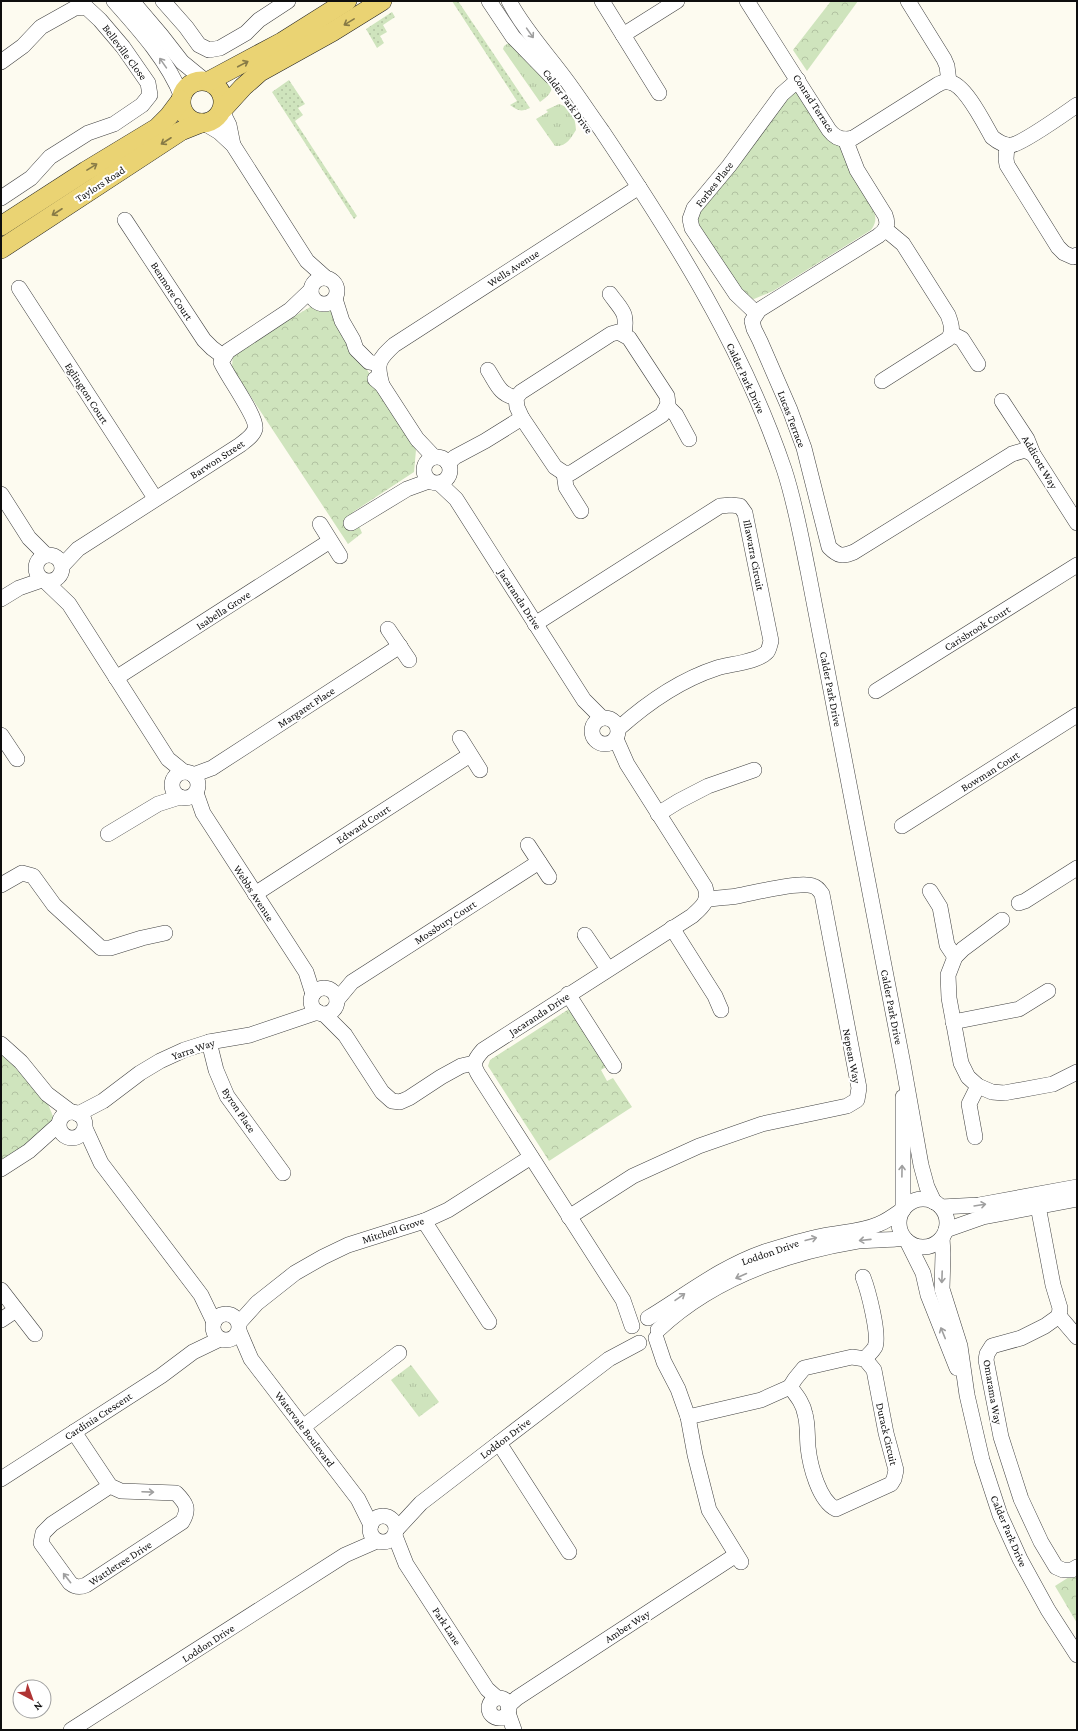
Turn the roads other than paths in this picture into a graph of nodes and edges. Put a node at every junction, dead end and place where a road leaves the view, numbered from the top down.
1 (114, 1) edge
2 (132, 1) edge
3 (163, 1) edge
4 (288, 1) edge
5 (347, 1) edge
6 (382, 1) edge
7 (489, 1) edge
8 (509, 1) edge
9 (602, 1) edge
10 (677, 1) edge
11 (748, 1) edge
12 (908, 1) edge
13 (623, 35) junction
14 (1, 62) edge
15 (798, 80) junction
16 (207, 81) junction
17 (949, 82) junction
18 (568, 90) junction
19 (659, 93) dead end
20 (181, 98) junction
21 (1077, 106) edge
22 (222, 110) junction
23 (203, 123) junction
24 (845, 139) junction
25 (233, 145) junction
26 (1007, 145) junction
27 (635, 190) junction
28 (1, 198) edge
29 (126, 220) dead end
30 (1, 226) edge
31 (885, 229) junction
32 (1, 249) edge
33 (1077, 255) edge
34 (18, 288) dead end
35 (321, 293) junction
36 (610, 294) dead end
37 (756, 313) junction
38 (624, 334) junction
39 (952, 334) junction
40 (224, 357) junction
41 (373, 360) junction
42 (978, 364) dead end
43 (488, 370) dead end
44 (882, 381) dead end
45 (516, 398) junction
46 (1002, 402) dead end
47 (667, 406) junction
48 (522, 418) junction
49 (688, 439) dead end
50 (1033, 454) junction
51 (435, 471) junction
52 (564, 473) junction
53 (1, 494) edge
54 (155, 498) junction
55 (581, 511) dead end
56 (351, 523) dead end
57 (1077, 523) edge
58 (320, 524) dead end
59 (330, 541) junction
60 (340, 556) dead end
61 (1077, 565) edge
62 (48, 568) junction
63 (1, 599) edge
64 (535, 624) junction
65 (388, 629) dead end
66 (400, 646) junction
67 (409, 660) dead end
68 (116, 678) junction
69 (876, 691) dead end
70 (1077, 716) edge
71 (608, 729) junction
72 (460, 738) dead end
73 (3, 741) edge
74 (470, 755) junction
75 (17, 759) dead end
76 (480, 770) dead end
77 (754, 770) dead end
78 (186, 786) junction
79 (658, 814) junction
80 (902, 826) dead end
81 (108, 834) dead end
82 (528, 845) dead end
83 (539, 862) junction
84 (1077, 868) edge
85 (549, 877) dead end
86 (1, 885) edge
87 (930, 891) dead end
88 (255, 894) junction
89 (706, 900) junction
90 (1019, 903) dead end
91 (1002, 920) dead end
92 (672, 928) junction
93 (165, 933) dead end
94 (585, 935) dead end
95 (955, 957) junction
96 (608, 969) junction
97 (1048, 991) dead end
98 (568, 994) junction
99 (324, 1001) junction
100 (721, 1010) dead end
101 (953, 1022) junction
102 (209, 1042) junction
103 (1, 1044) edge
104 (474, 1063) junction
105 (903, 1064) junction
106 (614, 1066) dead end
107 (1077, 1072) edge
108 (978, 1086) junction
109 (71, 1125) junction
110 (975, 1137) dead end
111 (531, 1157) junction
112 (1, 1168) edge
113 (283, 1173) dead end
114 (1077, 1187) edge
115 (1077, 1199) edge
116 (938, 1204) junction
117 (1038, 1206) junction
118 (902, 1210) junction
119 (569, 1217) junction
120 (424, 1221) junction
121 (944, 1234) junction
122 (905, 1240) junction
123 (863, 1277) dead end
124 (1, 1290) edge
125 (16, 1310) junction
126 (1059, 1316) junction
127 (1, 1320) edge
128 (490, 1322) dead end
129 (226, 1327) junction
130 (644, 1331) junction
131 (35, 1334) dead end
132 (1077, 1337) edge
133 (399, 1353) dead end
134 (865, 1359) junction
135 (790, 1387) junction
136 (967, 1395) junction
137 (688, 1417) junction
138 (303, 1428) junction
139 (74, 1432) junction
140 (499, 1442) junction
141 (1, 1479) edge
142 (110, 1486) junction
143 (382, 1530) junction
144 (568, 1552) dead end
145 (1077, 1567) edge
146 (1077, 1655) edge
147 (501, 1703) junction
148 (71, 1730) edge
149 (513, 1730) edge

20 -> 1 street
2 - 16 street
3 - 4 street
16 -> 5 main road
6 -> 22 main road
7 - 18 street, Calder Park Drive
8 -> 18 street, Calder Park Drive
9 - 13 street
10 - 13 street
11 - 15 street, Conrad Terrace
12 - 17 street
13 - 19 street
14 - 28 street, Belleville Close
15 - 24 street, Conrad Terrace
15 - 37 street, Forbes Place
16 - 20 main road
16 - 22 main road
17 - 24 street, Conrad Terrace
17 - 26 street
18 - 27 street, Calder Park Drive
20 - 23 main road
30 -> 20 main road, Taylors Road
21 - 26 street
22 - 23 main road
22 - 25 street
23 - 25 street
23 -> 32 main road, Taylors Road
24 - 31 street
25 - 35 street
26 - 33 street
27 - 41 street, Wells Avenue
27 - 105 street, Calder Park Drive
29 - 40 street, Benmore Court
31 - 37 street
31 - 39 street
34 - 54 street, Eglington Court
35 - 40 street
35 - 41 street
36 - 38 street
37 - 50 street, Lucas Terrace
38 - 45 street
38 - 47 street
39 - 42 street
39 - 44 street
40 - 54 street, Barwon Street
41 - 51 street, Jacaranda Drive
43 - 45 street
45 - 48 street
46 - 50 street, Addicott Way
47 - 49 street
47 - 52 street
48 - 51 street
48 - 52 street
50 - 57 street, Addicott Way
51 - 56 street
51 - 64 street, Jacaranda Drive
52 - 55 street
53 - 62 street, Webbs Avenue
54 - 62 street, Barwon Street
58 - 59 street
59 - 60 street
59 - 68 street, Isabella Grove
61 - 69 street, Carisbrook Court
62 - 63 street
62 - 68 street, Webbs Avenue
64 - 71 street, Jacaranda Drive
64 - 71 street, Illawarra Circuit
65 - 66 street
66 - 67 street
66 - 78 street, Margaret Place
68 - 78 street, Webbs Avenue
70 - 80 street, Bowman Court
71 - 79 street, Jacaranda Drive
72 - 74 street
73 - 75 street
74 - 76 street
74 - 88 street, Edward Court
77 - 79 street
78 - 81 street, Margaret Place
78 - 88 street, Webbs Avenue
79 - 89 street, Jacaranda Drive
82 - 83 street
83 - 85 street
83 - 99 street, Mossbury Court
84 - 90 street
86 - 93 street
87 - 95 street
88 - 99 street, Webbs Avenue
89 - 92 street, Jacaranda Drive
89 - 119 street, Nepean Way
91 - 95 street
92 - 96 street, Jacaranda Drive
92 - 100 street
94 - 96 street
95 - 101 street
96 - 98 street, Jacaranda Drive
97 - 101 street
98 - 104 street, Jacaranda Drive
98 - 106 street
99 - 102 street, Yarra Way
99 - 104 street, Webbs Avenue
101 - 108 street
102 - 109 street, Yarra Way
102 - 113 street, Byron Place
103 - 109 street, Watervale Boulevard
104 - 111 street
105 - 116 street, Calder Park Drive
118 -> 105 street, Calder Park Drive
107 - 108 street
108 - 110 street
109 - 112 street, Yarra Way
109 - 129 street, Watervale Boulevard
111 - 119 street
111 - 120 street, Mitchell Grove
116 -> 114 street
115 - 117 street
116 - 118 street
116 - 121 street
117 - 121 street
117 - 126 street
118 - 122 street
130 -> 118 street, Loddon Drive
119 - 130 street
120 - 128 street
120 - 129 street, Mitchell Grove
121 - 122 street
121 -> 136 street, Calder Park Drive
122 -> 130 street, Loddon Drive
136 -> 122 street, Calder Park Drive
123 - 134 street
124 - 125 street
125 - 127 street
125 - 131 street
126 - 132 street
126 - 145 street, Omarama Way
129 - 138 street, Watervale Boulevard
129 - 139 street, Cardinia Crescent
130 - 137 street, Amber Way
130 - 140 street, Loddon Drive
133 - 138 street
134 - 135 street
134 - 135 street, Durack Circuit
135 - 137 street
136 - 146 street, Calder Park Drive
137 - 147 street, Amber Way
138 - 143 street, Watervale Boulevard
139 - 141 street, Cardinia Crescent
139 - 142 street
140 - 143 street, Loddon Drive
140 - 144 street
142 -> 142 street, Wattletree Drive
143 - 147 street, Park Lane
143 - 148 street, Loddon Drive
147 - 149 street, Park Lane

